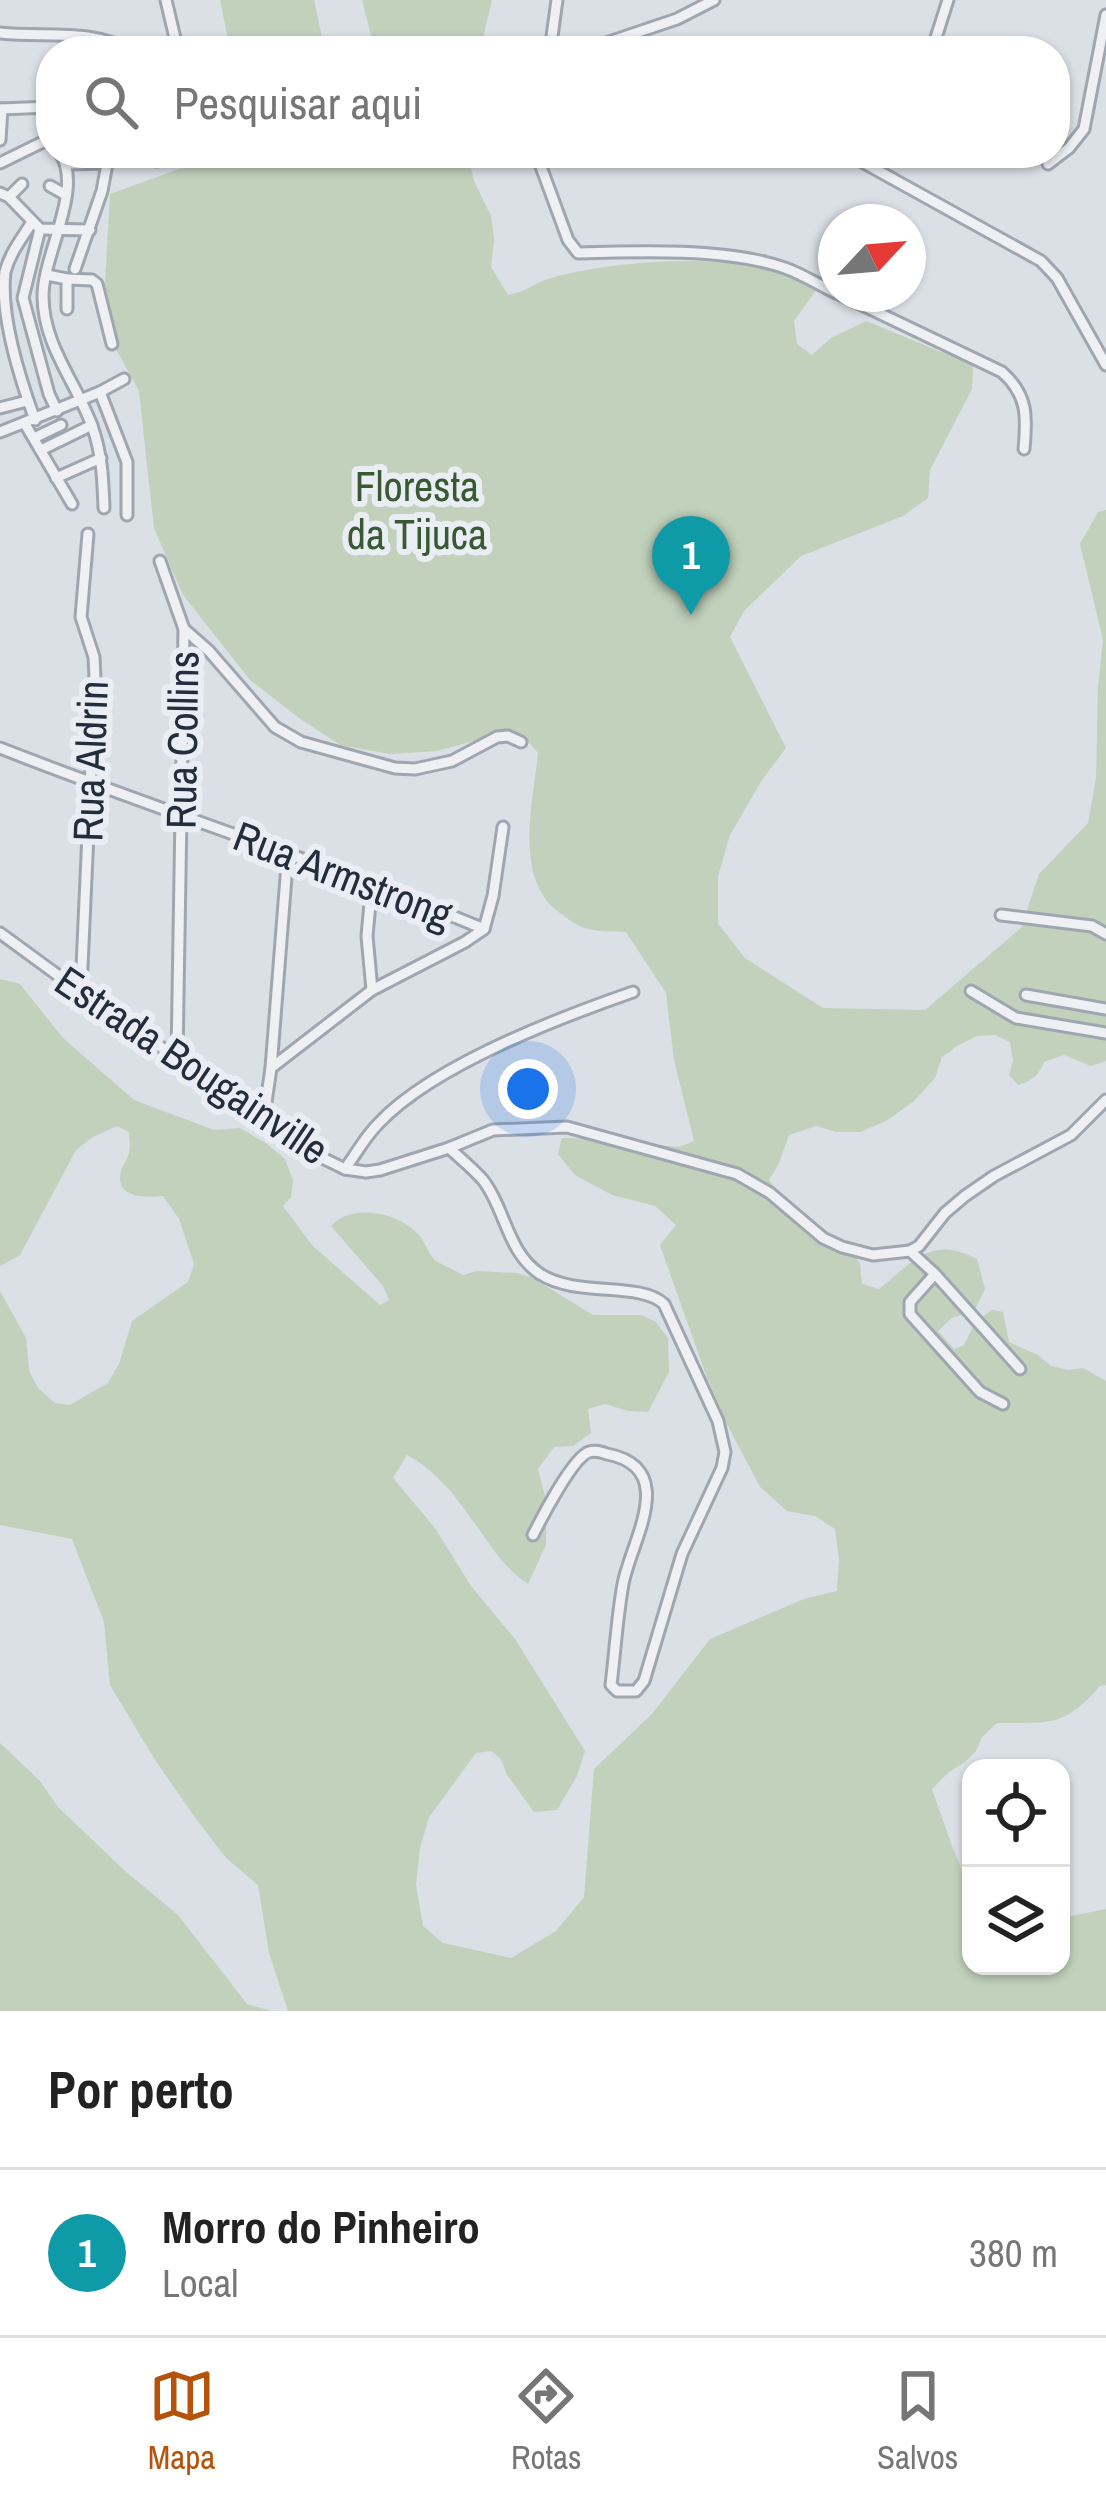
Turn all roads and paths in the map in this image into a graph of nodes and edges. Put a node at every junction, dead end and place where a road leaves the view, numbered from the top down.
1 (166, 0) edge
2 (556, 0) edge
3 (714, 0) edge
4 (948, 0) edge
5 (1106, 15) edge
6 (0, 33) edge
7 (174, 36) edge
8 (552, 36) edge
9 (628, 36) edge
10 (936, 36) edge
11 (36, 37) edge
12 (36, 108) edge
13 (1, 109) edge
14 (1, 139) edge
15 (36, 143) edge
16 (1070, 146) edge
17 (0, 161) edge
18 (67, 168) edge
19 (106, 168) edge
20 (542, 168) edge
21 (872, 168) edge
22 (22, 184) dead end
23 (50, 187) dead end
24 (4, 195) edge
25 (66, 195) junction
26 (36, 225) junction
27 (90, 230) junction
28 (56, 231) junction
29 (71, 274) junction
30 (47, 275) junction
31 (818, 284) edge
32 (43, 294) junction
33 (23, 298) junction
34 (2, 299) edge
35 (68, 309) dead end
36 (877, 312) edge
37 (51, 339) junction
38 (35, 343) junction
39 (112, 344) dead end
40 (13, 348) junction
41 (1106, 364) edge
42 (124, 379) dead end
43 (100, 392) junction
44 (27, 400) junction
45 (81, 401) junction
46 (0, 408) edge
47 (57, 411) junction
48 (30, 422) junction
49 (61, 425) dead end
50 (92, 425) junction
51 (0, 432) edge
52 (34, 438) junction
53 (1024, 449) dead end
54 (40, 450) junction
55 (101, 458) junction
56 (56, 478) junction
57 (72, 504) dead end
58 (104, 508) dead end
59 (127, 514) dead end
60 (88, 534) dead end
61 (160, 561) dead end
62 (184, 629) junction
63 (521, 742) dead end
64 (0, 748) edge
65 (91, 784) junction
66 (181, 815) junction
67 (503, 827) dead end
68 (288, 852) junction
69 (372, 883) junction
70 (1001, 915) dead end
71 (484, 929) junction
72 (0, 933) edge
73 (1106, 934) edge
74 (81, 989) junction
75 (372, 990) junction
76 (971, 991) dead end
77 (633, 992) dead end
78 (1026, 995) dead end
79 (1106, 1009) edge
80 (1106, 1033) edge
81 (177, 1058) junction
82 (271, 1068) junction
83 (1106, 1100) edge
84 (264, 1116) junction
85 (449, 1148) junction
86 (345, 1169) junction
87 (910, 1251) junction
88 (935, 1274) junction
89 (1020, 1370) dead end
90 (1003, 1404) dead end
91 (533, 1535) dead end

1 - 7 street
2 - 8 street
3 - 9 street
4 - 10 street
5 - 16 street
6 - 11 street
12 - 13 street
13 - 14 street
14 - 17 street
15 - 17 street
18 - 25 street
19 - 27 street
20 - 31 street
21 - 41 street
22 - 24 street
23 - 25 street
24 - 26 street
25 - 28 street
26 - 28 street
26 - 33 street
26 - 34 street
27 - 28 street
27 - 29 street
28 - 30 street
29 - 30 street
29 - 35 street
29 - 39 street
30 - 32 street
32 - 33 street
32 - 37 street
33 - 34 street
33 - 38 street
34 - 40 street
36 - 53 street
37 - 38 street
37 - 45 street
38 - 40 street
38 - 47 street
40 - 44 street
42 - 43 street
43 - 45 street
43 - 59 street
44 - 46 street
44 - 48 street
45 - 47 street
45 - 50 street
47 - 48 street
48 - 51 street
48 - 52 street
49 - 52 street
50 - 54 street
50 - 55 street
52 - 54 street
54 - 56 street
55 - 56 street
55 - 58 street
56 - 57 street
60 - 65 street, Rua Aldrin
61 - 62 street
62 - 63 street, Rua Collins
62 - 66 street, Rua Collins
64 - 65 street, Rua Armstrong
65 - 66 street, Rua Armstrong
65 - 74 street, Rua Aldrin
66 - 68 street, Rua Armstrong
66 - 81 street, Rua Collins
67 - 71 street
68 - 69 street, Rua Armstrong
68 - 82 street
69 - 71 street, Rua Armstrong
69 - 75 street
70 - 73 street
71 - 75 street
72 - 74 street, Estrada Bougainville
74 - 81 street, Estrada Bougainville
75 - 82 street
76 - 80 street
77 - 86 street
78 - 79 street
81 - 84 street, Estrada Bougainville
82 - 84 street
83 - 87 street
84 - 86 street, Estrada Bougainville
85 - 86 street, Estrada Bougainville
85 - 87 street, Estrada Bougainville
85 - 91 street
87 - 88 street
88 - 89 street
88 - 90 street

